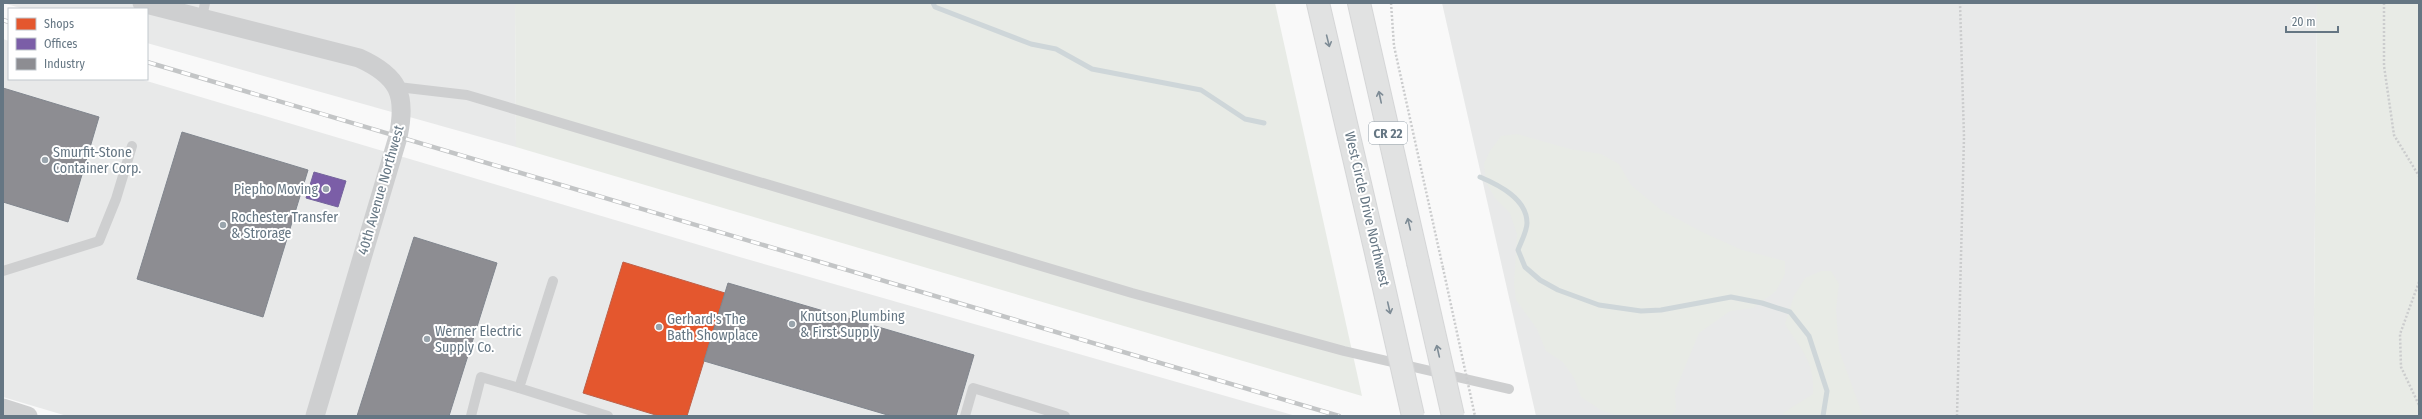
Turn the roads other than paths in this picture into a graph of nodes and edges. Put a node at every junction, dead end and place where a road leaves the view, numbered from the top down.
1 (142, 3) edge
2 (1318, 3) edge
3 (1359, 3) edge
4 (203, 10) edge
5 (398, 87) junction
6 (132, 146) dead end
7 (3, 271) edge
8 (552, 281) dead end
9 (519, 388) junction
10 (1509, 389) dead end
11 (3, 408) edge
12 (28, 416) edge
13 (315, 416) edge
14 (471, 416) edge
15 (608, 416) edge
16 (965, 416) edge
17 (1065, 416) edge
18 (1413, 416) edge
19 (1453, 416) edge

1 - 4 street
2 -> 18 main road, West Circle Drive Northwest / CR 22, bridge
19 -> 3 main road, CR 22, bridge
4 - 5 street
5 - 10 lane
5 - 13 street, 40th Avenue Northwest
6 - 7 lane
8 - 9 lane
9 - 14 lane
9 - 15 lane
11 - 12 street
16 - 17 lane

